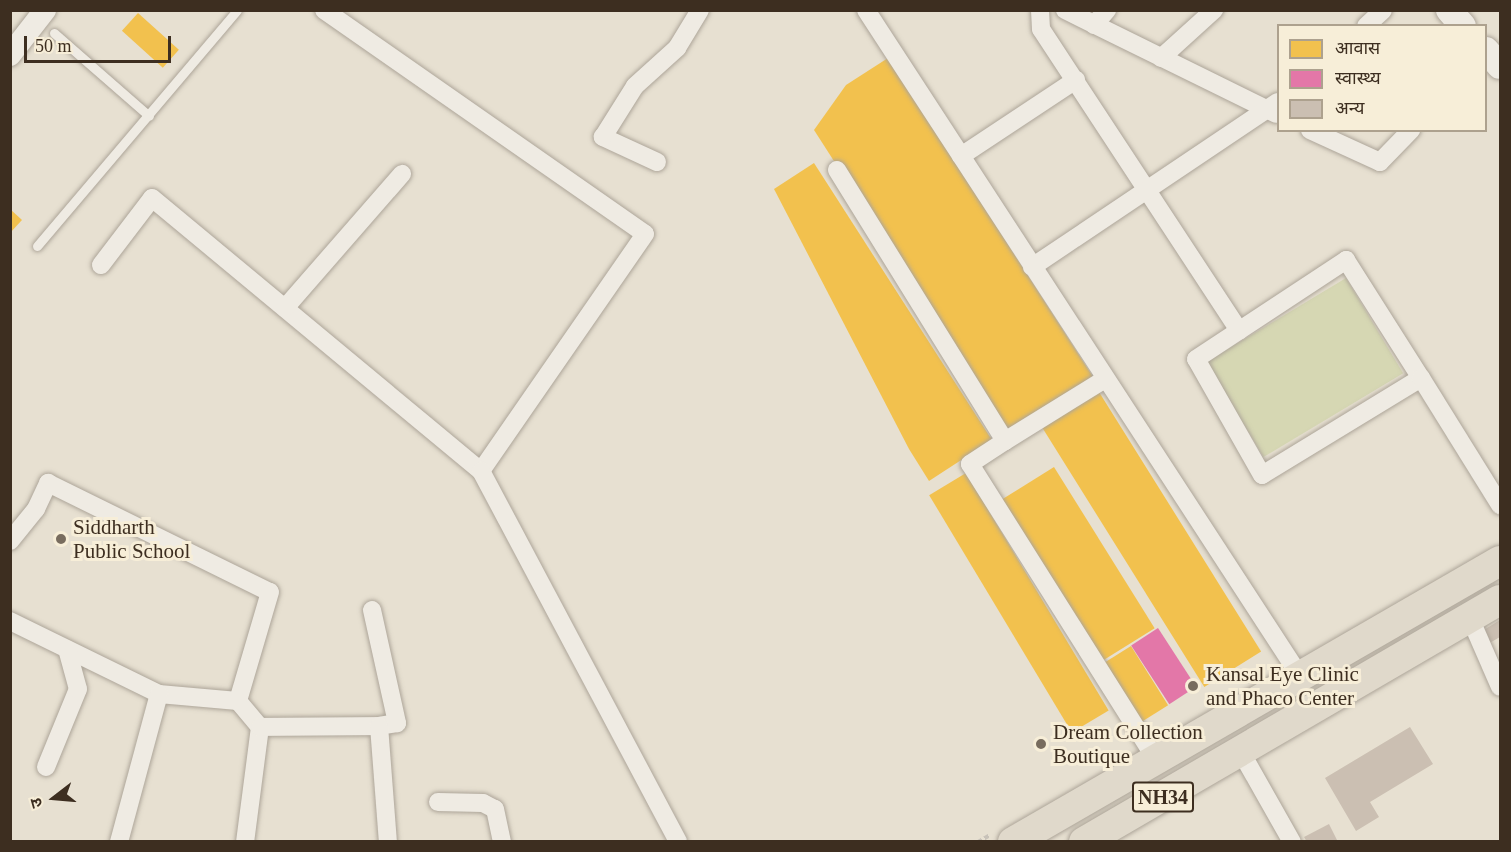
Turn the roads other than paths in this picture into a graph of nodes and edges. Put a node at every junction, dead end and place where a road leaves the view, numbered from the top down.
1 (45, 10) edge
2 (237, 10) edge
3 (324, 10) edge
4 (700, 10) edge
5 (866, 10) edge
6 (1040, 10) edge
7 (1065, 10) edge
8 (1107, 10) edge
9 (1214, 10) edge
10 (1383, 10) edge
11 (1449, 10) edge
12 (1368, 24) edge
13 (1461, 24) edge
14 (1094, 25) junction
15 (54, 33) dead end
16 (1487, 52) edge
17 (10, 55) edge
18 (1161, 58) junction
19 (1500, 66) edge
20 (1076, 80) junction
21 (1275, 109) edge
22 (149, 116) junction
23 (1314, 132) edge
24 (1409, 132) edge
25 (961, 156) junction
26 (657, 162) dead end
27 (837, 170) dead end
28 (402, 174) dead end
29 (1149, 189) junction
30 (37, 246) dead end
31 (101, 265) dead end
32 (1032, 267) junction
33 (285, 308) junction
34 (1239, 331) junction
35 (1105, 378) junction
36 (1421, 378) junction
37 (1005, 441) junction
38 (481, 471) junction
39 (1500, 505) edge
40 (10, 541) edge
41 (1500, 561) edge
42 (1500, 600) edge
43 (372, 610) dead end
44 (1470, 618) junction
45 (10, 621) edge
46 (67, 649) junction
47 (1300, 676) junction
48 (1500, 687) edge
49 (159, 694) junction
50 (238, 701) junction
51 (379, 726) junction
52 (260, 727) junction
53 (1241, 752) junction
54 (1156, 759) junction
55 (46, 767) dead end
56 (438, 802) dead end
57 (120, 842) edge
58 (245, 842) edge
59 (388, 842) edge
60 (502, 842) edge
61 (678, 842) edge
62 (1013, 842) edge
63 (1084, 842) edge
64 (1292, 842) edge

1 - 17 street
2 - 22 lane
3 - 38 street
4 - 26 street
5 - 25 street
6 - 20 street
7 - 14 street
8 - 14 street
9 - 18 street
10 - 12 street
11 - 13 main road
14 - 18 street
15 - 22 lane
16 - 19 main road
18 - 21 street
20 - 25 street
20 - 29 street
21 - 29 street
22 - 30 lane
23 - 24 street
25 - 32 street
27 - 37 street
28 - 33 street
29 - 32 street
29 - 34 street
31 - 33 street
32 - 35 street
33 - 38 street
34 - 36 street
34 - 36 street
35 - 37 street
35 - 47 street
36 - 39 street
37 - 54 street
38 - 61 street
40 - 50 street
41 - 47 highway, NH34
42 - 44 highway, NH34
43 - 51 street
44 - 48 street
44 - 53 highway, NH34
45 - 46 street
46 - 49 street
46 - 55 street
47 - 54 highway, NH34
49 - 50 street
49 - 57 street
50 - 52 street
51 - 52 street
51 - 59 street
52 - 58 street
53 - 63 highway, NH34
53 - 64 street
54 - 62 highway, NH34
56 - 60 street

